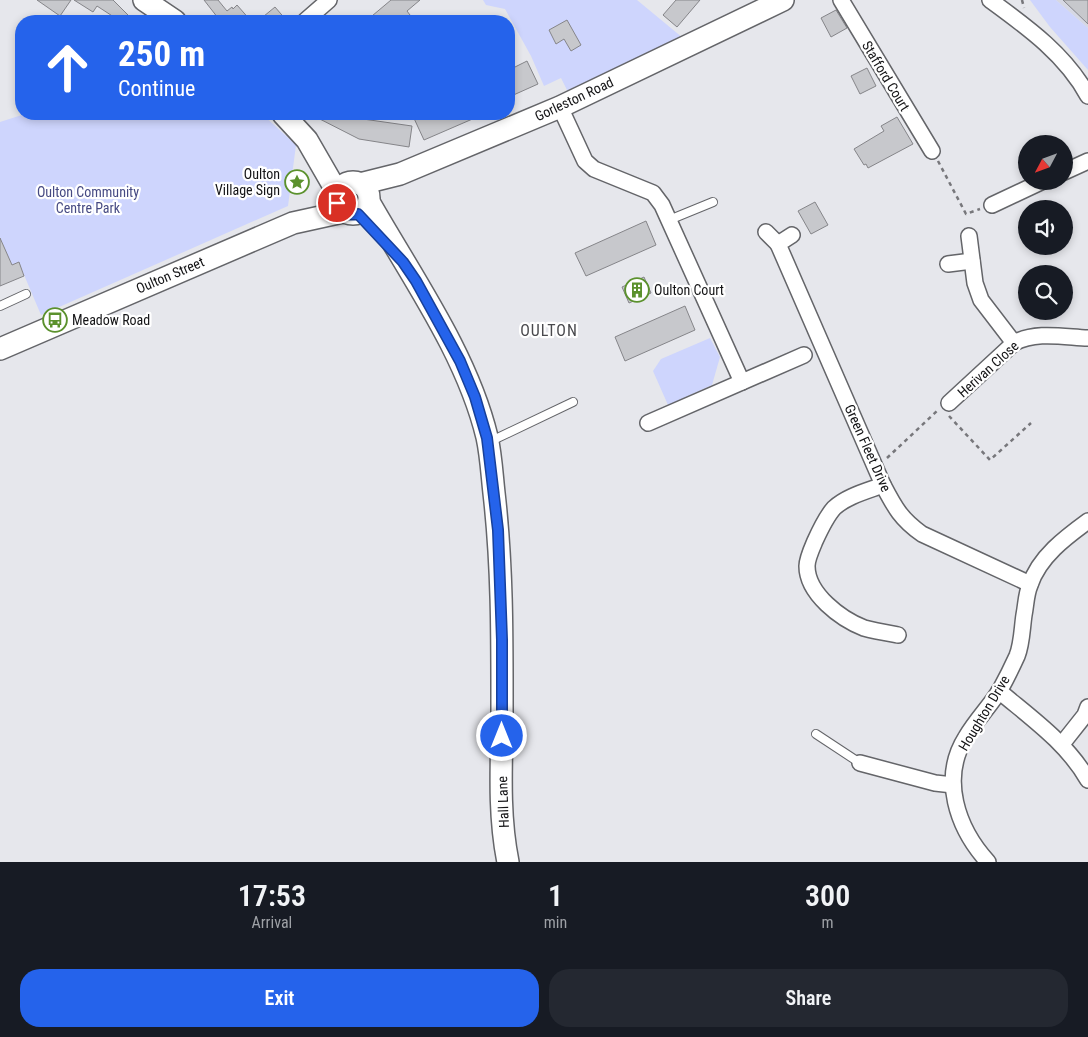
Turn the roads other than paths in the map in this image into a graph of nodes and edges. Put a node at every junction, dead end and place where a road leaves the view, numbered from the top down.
1 (144, 0) edge
2 (329, 0) edge
3 (783, 0) edge
4 (841, 0) edge
5 (990, 0) edge
6 (166, 15) edge
7 (312, 15) edge
8 (1088, 96) edge
9 (560, 107) junction
10 (289, 120) edge
11 (932, 151) road end
12 (1088, 161) edge
13 (1073, 168) edge
14 (1024, 190) edge
15 (353, 198) junction
16 (713, 202) dead end
17 (992, 205) road end
18 (669, 220) junction
19 (766, 232) dead end
20 (792, 235) dead end
21 (969, 236) dead end
22 (778, 244) junction
23 (972, 261) junction
24 (948, 264) dead end
25 (26, 294) dead end
26 (0, 306) edge
27 (1088, 338) edge
28 (1014, 343) junction
29 (0, 349) edge
30 (804, 355) dead end
31 (742, 382) junction
32 (573, 402) dead end
33 (945, 405) road end
34 (648, 423) dead end
35 (488, 442) junction
36 (883, 485) junction
37 (1088, 521) edge
38 (1030, 584) junction
39 (898, 635) dead end
40 (999, 691) junction
41 (1088, 706) edge
42 (816, 734) dead end
43 (1062, 744) junction
44 (860, 763) joint
45 (1088, 780) edge
46 (952, 785) junction
47 (508, 862) edge
48 (988, 862) edge

1 - 6 main road
2 - 7 street
3 - 9 main road, Gorleston Road
4 - 11 street, Stafford Court
5 - 8 street
9 - 15 main road, Gorleston Road
9 - 18 street
10 - 15 main road, Hall Lane
12 - 13 street
14 - 17 street
15 - 29 main road, Oulton Street
15 - 35 main road, Hall Lane
16 - 18 lane
18 - 31 street
19 - 22 street, Green Fleet Drive
20 - 22 street
21 - 23 street
22 - 36 street, Green Fleet Drive
23 - 24 street
23 - 28 street
25 - 26 lane
27 - 28 street, Herivan Close
28 - 33 street, Herivan Close
30 - 31 street
31 - 34 street
32 - 35 lane
35 - 47 main road, Hall Lane
36 - 38 street, Green Fleet Drive
36 - 39 street
37 - 38 street, Houghton Drive
38 - 40 street, Houghton Drive
40 - 43 street
40 - 46 street, Houghton Drive
41 - 43 street
42 - 44 lane
43 - 45 street
44 - 46 street
46 - 48 street, Houghton Drive

